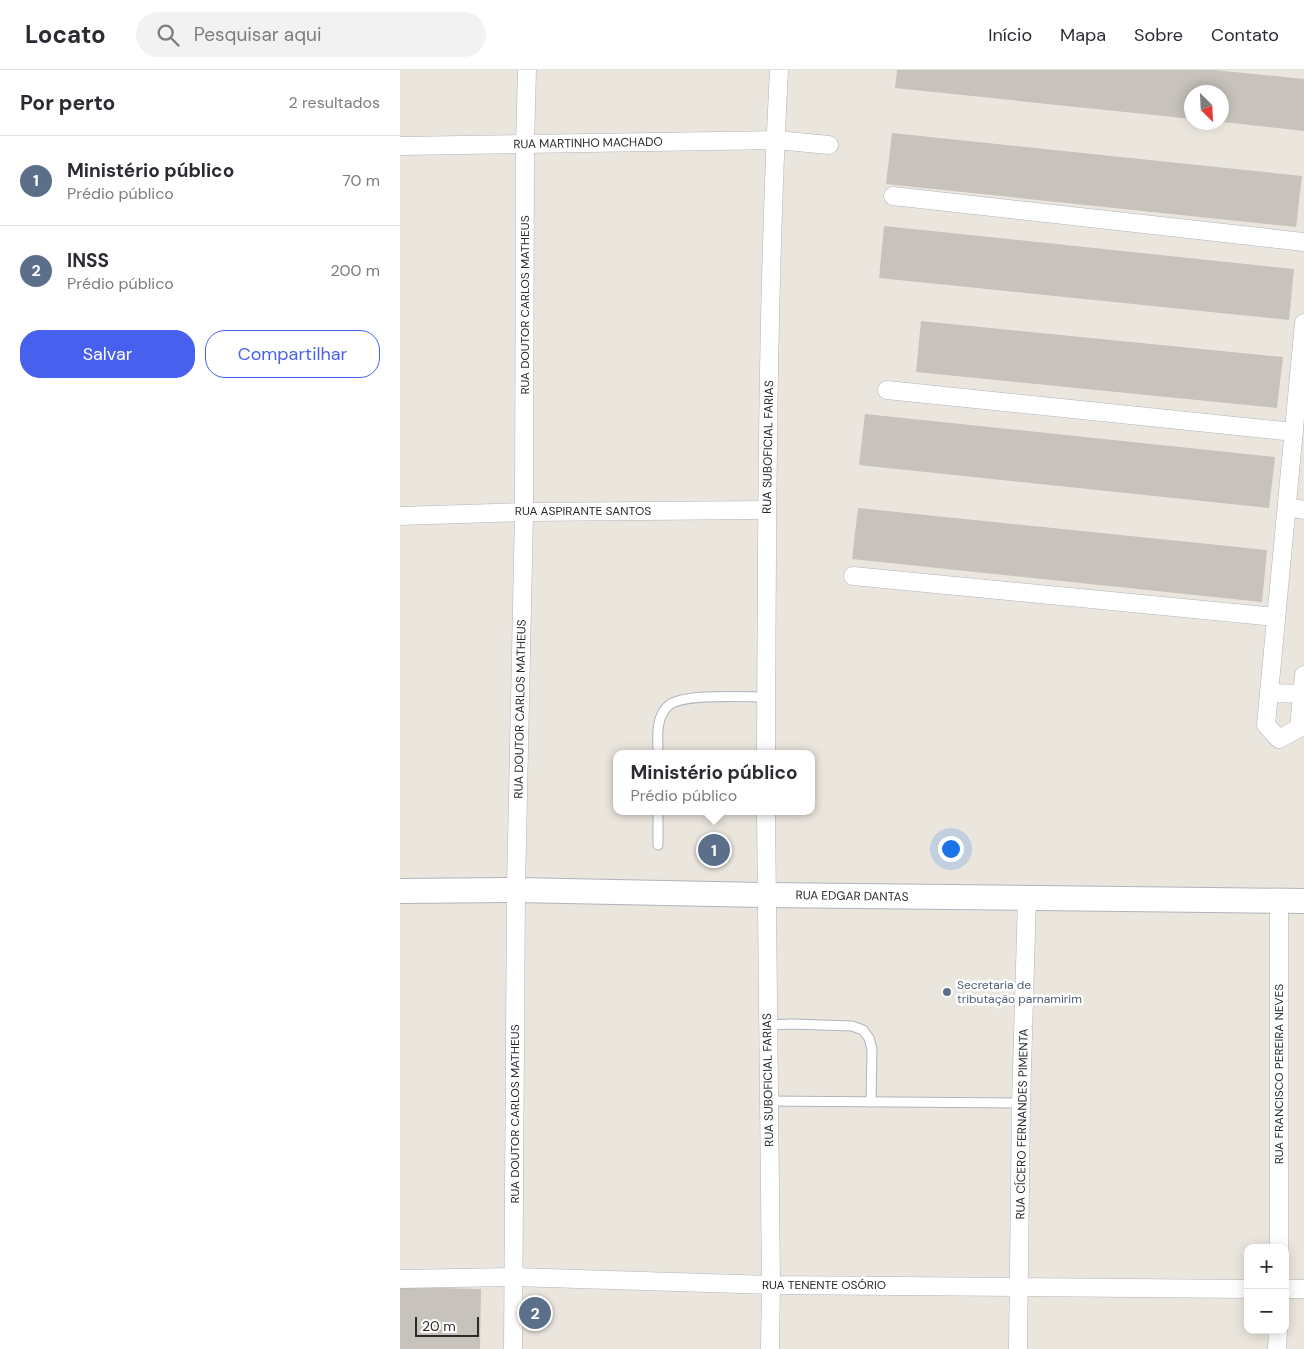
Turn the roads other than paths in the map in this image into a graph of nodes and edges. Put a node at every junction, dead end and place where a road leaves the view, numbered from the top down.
1 (527, 70) edge
2 (780, 70) edge
3 (776, 140) junction
4 (525, 144) junction
5 (829, 145) dead end
6 (400, 146) edge
7 (893, 196) dead end
8 (1304, 242) edge
9 (1304, 323) edge
10 (887, 390) dead end
11 (1294, 432) junction
12 (1295, 508) edge
13 (767, 510) junction
14 (524, 512) junction
15 (400, 516) edge
16 (853, 576) dead end
17 (1276, 617) junction
18 (1304, 674) edge
19 (1269, 693) junction
20 (1302, 694) junction
21 (766, 697) junction
22 (658, 750) edge
23 (766, 750) edge
24 (658, 815) edge
25 (766, 815) edge
26 (658, 845) dead end
27 (516, 890) junction
28 (400, 891) edge
29 (765, 895) junction
30 (1027, 898) junction
31 (1279, 901) junction
32 (1304, 901) edge
33 (767, 1025) junction
34 (768, 1101) junction
35 (871, 1102) junction
36 (1021, 1103) junction
37 (1279, 1244) edge
38 (514, 1277) junction
39 (400, 1278) edge
40 (771, 1285) junction
41 (1020, 1286) junction
42 (1244, 1289) edge
43 (1289, 1289) edge
44 (1304, 1289) edge
45 (1278, 1334) edge
46 (513, 1349) edge
47 (770, 1349) edge
48 (1018, 1349) edge
49 (1277, 1349) edge

1 - 4 street, RUA DOUTOR CARLOS MATHEUS
2 - 3 street, RUA SUBOFICIAL FARIAS
3 - 4 street, RUA MARTINHO MACHADO
3 - 5 street
3 - 13 street, RUA SUBOFICIAL FARIAS
4 - 6 street, RUA MARTINHO MACHADO
4 - 14 street, RUA DOUTOR CARLOS MATHEUS
7 - 8 street
9 - 11 street
10 - 11 street
11 - 12 street
12 - 17 street
13 - 14 street, RUA ASPIRANTE SANTOS
13 - 21 street, RUA SUBOFICIAL FARIAS
14 - 15 street, RUA ASPIRANTE SANTOS
14 - 27 street, RUA DOUTOR CARLOS MATHEUS
16 - 17 street
17 - 19 street
18 - 20 street
19 - 20 street
19 - 20 street
21 - 22 lane
21 - 23 street, RUA SUBOFICIAL FARIAS
24 - 26 lane
25 - 29 street, RUA SUBOFICIAL FARIAS
27 - 28 main road, RUA EDGAR DANTAS
27 - 29 main road, RUA EDGAR DANTAS
27 - 38 street, RUA DOUTOR CARLOS MATHEUS
29 - 30 main road, RUA EDGAR DANTAS
29 - 33 street, RUA SUBOFICIAL FARIAS
30 - 31 main road, RUA EDGAR DANTAS
30 - 36 street, RUA CÍCERO FERNANDES PIMENTA
31 - 32 main road, RUA EDGAR DANTAS
31 - 37 street, RUA FRANCISCO PEREIRA NEVES
33 - 34 street, RUA SUBOFICIAL FARIAS
33 - 35 lane
34 - 35 lane
34 - 40 street, RUA SUBOFICIAL FARIAS
35 - 36 lane
36 - 41 street, RUA CÍCERO FERNANDES PIMENTA
38 - 39 street, RUA TENENTE OSÓRIO
38 - 40 street, RUA TENENTE OSÓRIO
38 - 46 street, RUA DOUTOR CARLOS MATHEUS
40 - 41 street, RUA TENENTE OSÓRIO
40 - 47 street, RUA SUBOFICIAL FARIAS
41 - 42 street, RUA TENENTE OSÓRIO
41 - 48 street, RUA CÍCERO FERNANDES PIMENTA
43 - 44 street
45 - 49 street

